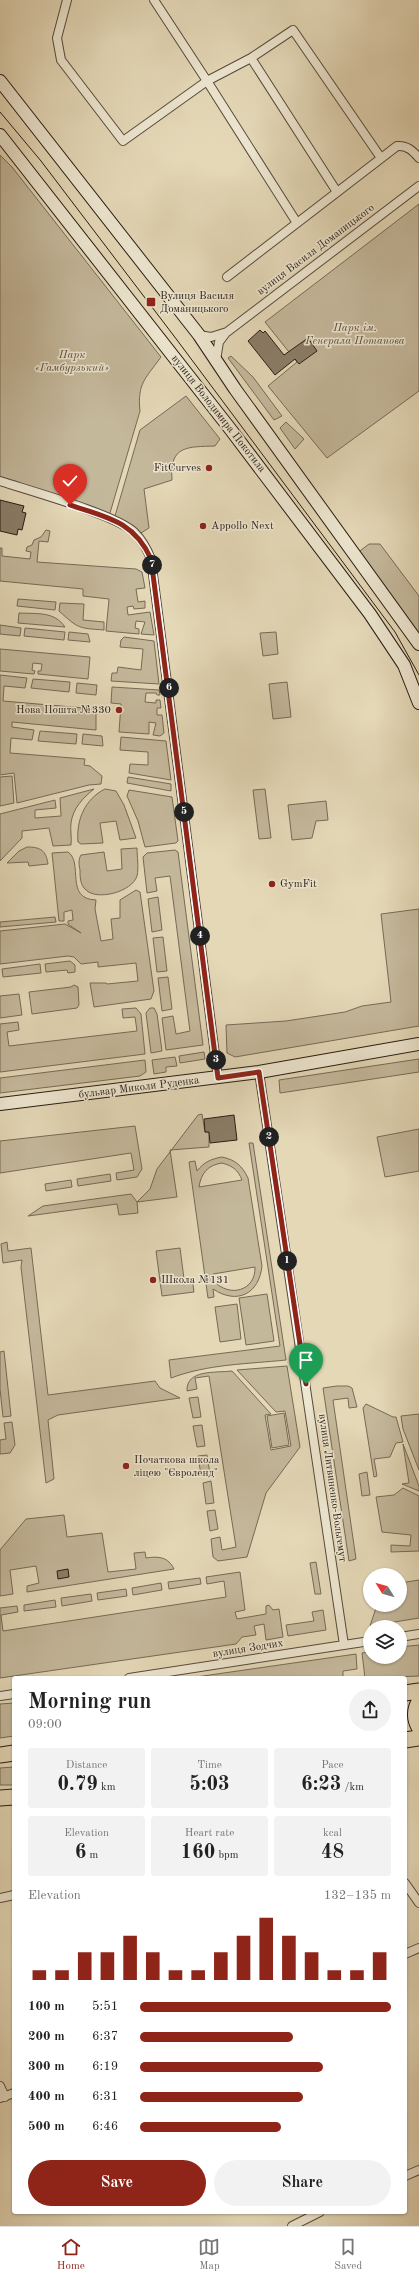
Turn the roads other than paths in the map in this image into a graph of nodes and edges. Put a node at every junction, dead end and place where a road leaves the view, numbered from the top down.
1 (67, 0) edge
2 (154, 0) edge
3 (251, 58) junction
4 (0, 81) edge
5 (207, 81) junction
6 (0, 135) edge
7 (381, 158) junction
8 (419, 158) edge
9 (419, 186) edge
10 (337, 192) junction
11 (297, 223) junction
12 (227, 277) dead end
13 (227, 332) junction
14 (198, 335) junction
15 (216, 361) junction
16 (0, 481) edge
17 (419, 644) edge
18 (419, 704) edge
19 (419, 1044) edge
20 (259, 1072) junction
21 (218, 1078) junction
22 (0, 1104) edge
23 (419, 1634) edge
24 (407, 1636) edge
25 (363, 1642) edge
26 (344, 1645) junction
27 (143, 1676) edge
28 (419, 1691) edge
29 (407, 1693) edge
30 (12, 1694) edge
31 (0, 1696) edge
32 (419, 1702) edge
33 (419, 1727) edge
34 (419, 1738) edge
35 (407, 1740) edge
36 (12, 1753) edge
37 (0, 1754) edge
38 (12, 1796) edge
39 (0, 1798) edge
40 (407, 1886) edge
41 (12, 1895) edge
42 (0, 1898) edge
43 (419, 1903) edge
44 (419, 1948) edge
45 (407, 1953) edge
46 (0, 2086) edge
47 (12, 2094) edge
48 (2, 2098) edge
49 (419, 2170) edge
50 (407, 2175) edge
51 (316, 2214) edge
52 (292, 2226) edge

1 - 5 street
2 - 5 street
3 - 5 street
3 - 7 street
3 - 10 street
4 - 14 street
5 - 11 street
6 - 18 street, вулиця Володимира Покотила
7 - 8 street
7 - 10 street
9 - 13 street, вулиця Василя Доманицького
10 - 11 street
11 - 12 street
13 - 14 street, вулиця Василя Доманицького
13 - 15 street, вулиця Василя Доманицького
14 - 15 street
15 - 17 street
16 - 21 street
19 - 20 street, бульвар Миколи Руденка
20 - 21 street, бульвар Миколи Руденка
20 - 26 street, вулиця Литвиненко-Вольгемут
21 - 22 street, бульвар Миколи Руденка
23 - 24 street
25 - 26 street, вулиця Зодчих
26 - 27 street, вулиця Зодчих
28 - 29 highway
30 - 31 street
32 - 33 highway
34 - 35 highway
36 - 37 highway
38 - 39 highway
40 - 43 street
41 - 42 street
44 - 45 street
46 - 48 street
47 - 48 street
49 - 50 street
51 - 52 street

